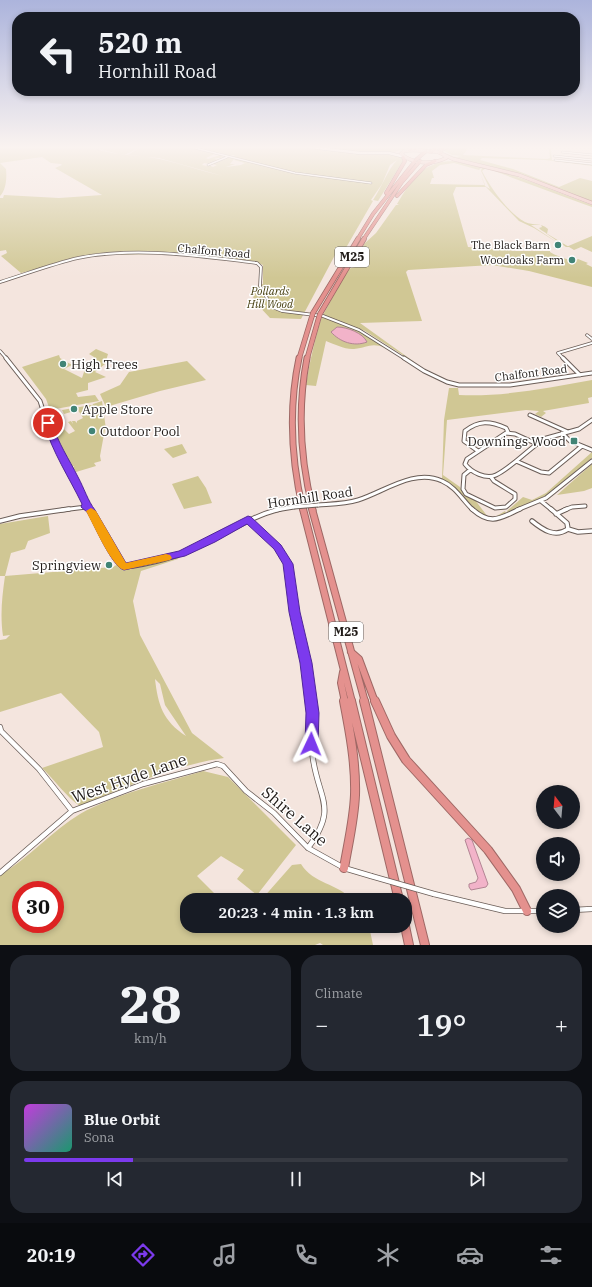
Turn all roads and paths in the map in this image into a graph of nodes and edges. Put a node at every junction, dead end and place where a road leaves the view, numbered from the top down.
1 (388, 190) edge
2 (391, 190) edge
3 (397, 190) edge
4 (402, 190) edge
5 (555, 190) edge
6 (387, 195) junction
7 (388, 204) junction
8 (592, 204) edge
9 (0, 282) edge
10 (316, 315) junction
11 (587, 335) dead end
12 (592, 339) edge
13 (592, 343) edge
14 (0, 351) edge
15 (592, 373) edge
16 (580, 374) junction
17 (530, 415) dead end
18 (592, 420) edge
19 (590, 423) edge
20 (508, 432) junction
21 (568, 432) junction
22 (562, 433) junction
23 (537, 444) junction
24 (582, 446) junction
25 (592, 450) edge
26 (478, 451) junction
27 (516, 461) junction
28 (592, 461) edge
29 (470, 470) junction
30 (491, 477) junction
31 (541, 501) junction
32 (585, 506) dead end
33 (86, 507) junction
34 (556, 514) junction
35 (248, 520) junction
36 (0, 521) edge
37 (532, 521) dead end
38 (568, 529) junction
39 (592, 531) edge
40 (351, 652) junction
41 (343, 671) junction
42 (0, 727) edge
43 (217, 764) joint
44 (72, 811) junction
45 (308, 848) junction
46 (344, 868) junction
47 (0, 873) edge
48 (397, 893) edge
49 (592, 909) edge
50 (580, 910) edge
51 (527, 911) junction
52 (536, 912) edge
53 (406, 933) edge
54 (409, 945) edge
55 (425, 945) edge

1 - 6 highway, M25
2 - 6 highway, M25
3 - 7 highway, M25
4 - 7 highway, M25
5 - 8 main road
6 - 10 highway, M25
7 - 10 highway, M25
9 - 16 street, Chalfont Road
10 - 40 highway, M25
10 - 41 highway, M25
11 - 12 street
13 - 16 street
14 - 33 street
15 - 16 street, Chalfont Road
17 - 21 street
18 - 19 street
19 - 21 street
20 - 23 street
20 - 26 street
20 - 26 street
21 - 22 street
22 - 23 street
22 - 24 street
23 - 27 street
24 - 25 street
24 - 27 street
26 - 29 street
27 - 30 street
28 - 31 street, Hornhill Road
29 - 30 street
29 - 30 street
31 - 34 street
31 - 35 street, Hornhill Road, bridge
32 - 34 street
33 - 35 street, Hornhill Road
33 - 36 street
34 - 38 street
35 - 45 street
37 - 38 street
38 - 39 street
40 - 51 highway, M25
40 - 55 highway, M25
41 - 46 highway, M25
41 - 48 highway, M25
42 - 44 street
43 - 44 street, West Hyde Lane
43 - 45 street, Shire Lane
44 - 47 street, West Hyde Lane
45 - 46 street, Shire Lane
46 - 51 street, Shire Lane, bridge
49 - 50 street
51 - 52 street, Shire Lane
53 - 54 highway

